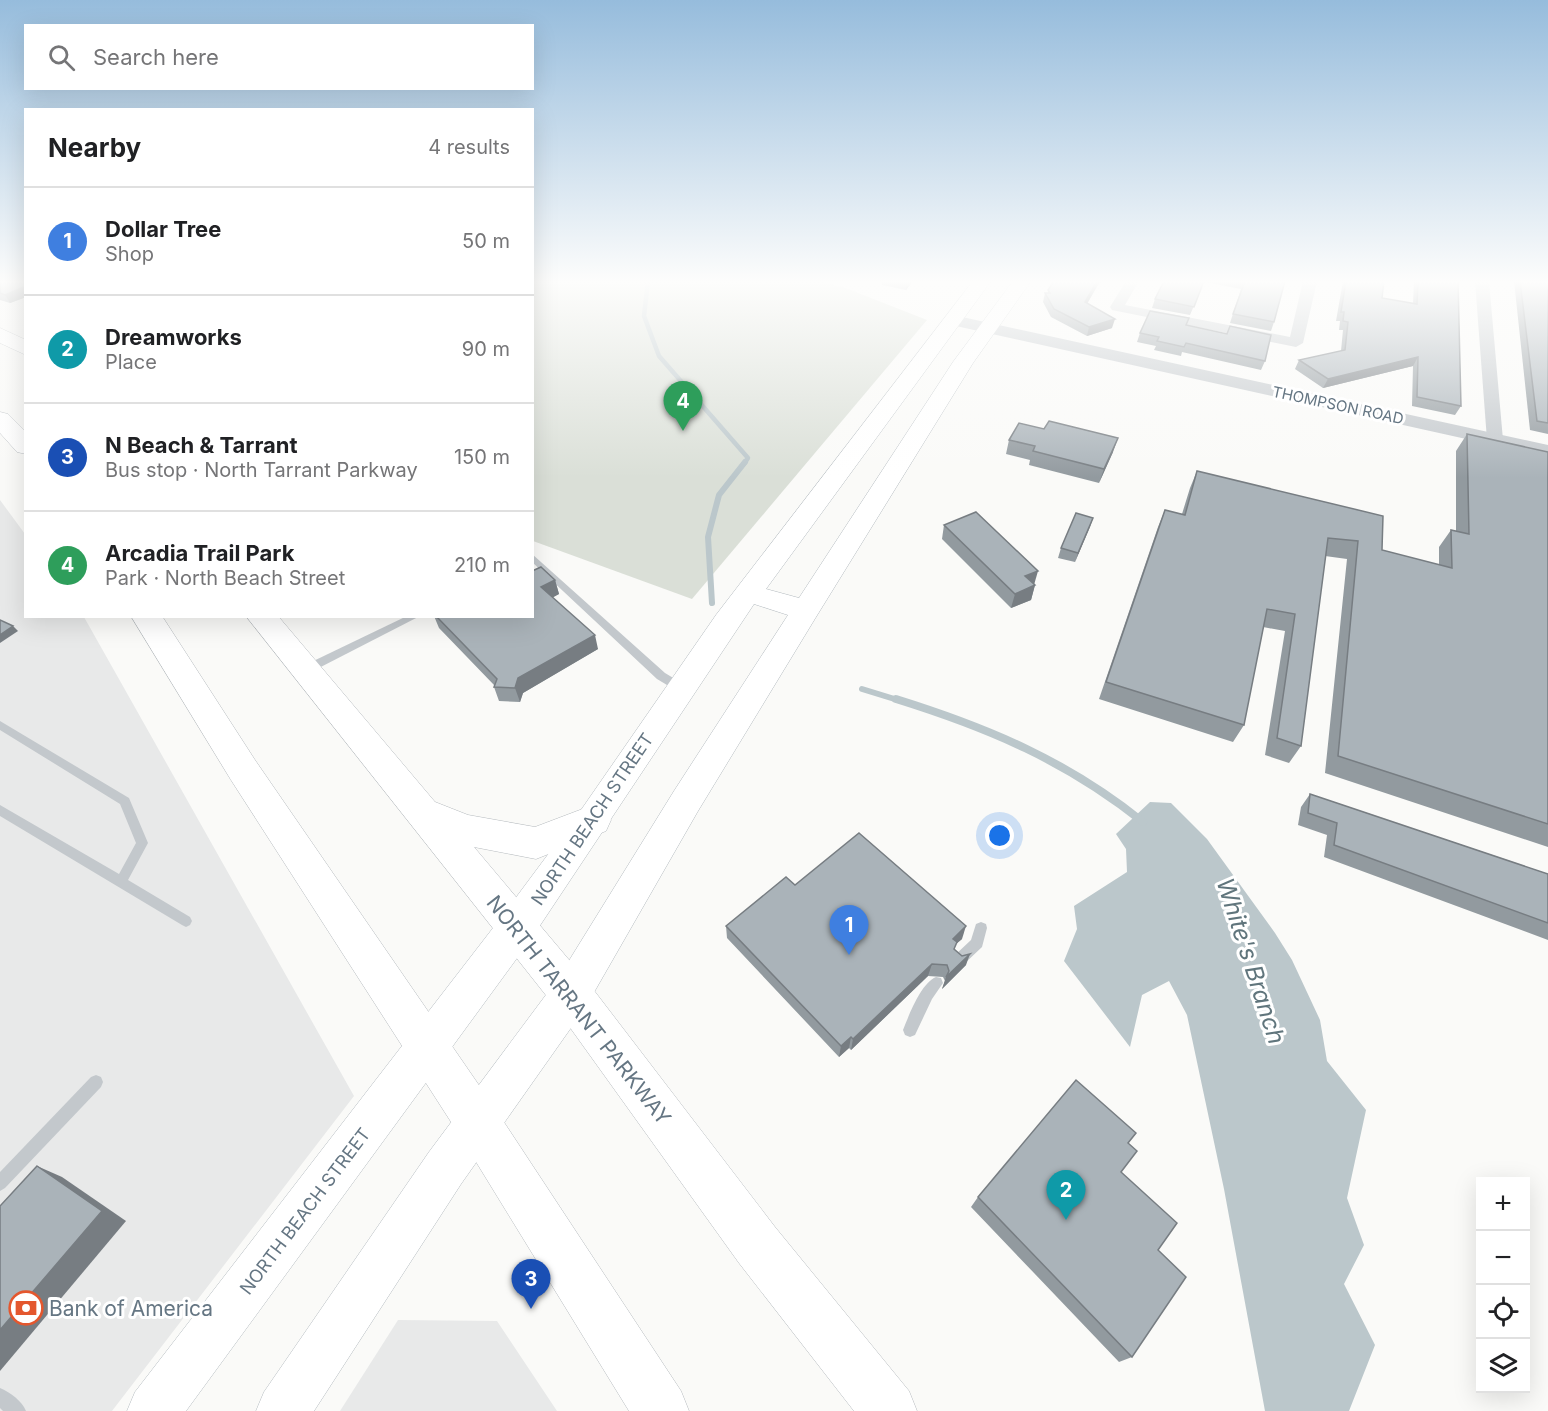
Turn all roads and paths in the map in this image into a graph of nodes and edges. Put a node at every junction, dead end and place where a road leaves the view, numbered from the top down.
1 (933, 347) edge
2 (976, 347) edge
3 (1073, 347) edge
4 (1487, 347) edge
5 (0, 418) edge
6 (870, 431) junction
7 (1495, 440) junction
8 (913, 443) junction
9 (24, 446) edge
10 (1548, 451) edge
11 (534, 560) edge
12 (748, 593) junction
13 (806, 610) junction
14 (149, 618) edge
15 (263, 618) edge
16 (412, 618) edge
17 (304, 670) junction
18 (681, 688) junction
19 (0, 725) edge
20 (0, 810) edge
21 (421, 811) junction
22 (593, 820) junction
23 (121, 882) junction
24 (186, 921) dead end
25 (517, 927) junction
26 (981, 928) dead end
27 (959, 960) edge
28 (936, 983) edge
29 (571, 994) junction
30 (910, 1030) dead end
31 (428, 1047) junction
32 (96, 1082) dead end
33 (478, 1123) junction
34 (0, 1183) edge
35 (0, 1397) edge
36 (16, 1411) edge
37 (154, 1411) edge
38 (283, 1411) edge
39 (661, 1411) edge
40 (889, 1411) edge

1 - 6 main road, NORTH BEACH STREET
2 - 8 main road
3 - 7 street, THOMPSON ROAD
4 - 7 street
5 - 9 main road
6 - 8 main road
6 - 12 main road, NORTH BEACH STREET
7 - 10 street, THOMPSON ROAD
8 - 13 main road
11 - 18 lane
12 - 13 main road
12 - 18 main road, NORTH BEACH STREET
13 - 29 main road
14 - 31 main road
15 - 17 main road, NORTH TARRANT PARKWAY
16 - 17 lane
17 - 21 main road, NORTH TARRANT PARKWAY
18 - 22 main road, NORTH BEACH STREET
19 - 23 lane
20 - 23 lane
21 - 22 main road
21 - 25 main road, NORTH TARRANT PARKWAY
22 - 25 main road, NORTH BEACH STREET
23 - 24 lane
25 - 29 main road, NORTH TARRANT PARKWAY
25 - 31 main road, NORTH BEACH STREET
26 - 27 lane
28 - 30 lane
29 - 33 main road
29 - 40 main road, NORTH TARRANT PARKWAY
31 - 33 main road
31 - 37 main road, NORTH BEACH STREET
32 - 34 lane
33 - 38 main road
33 - 39 main road
35 - 36 lane

